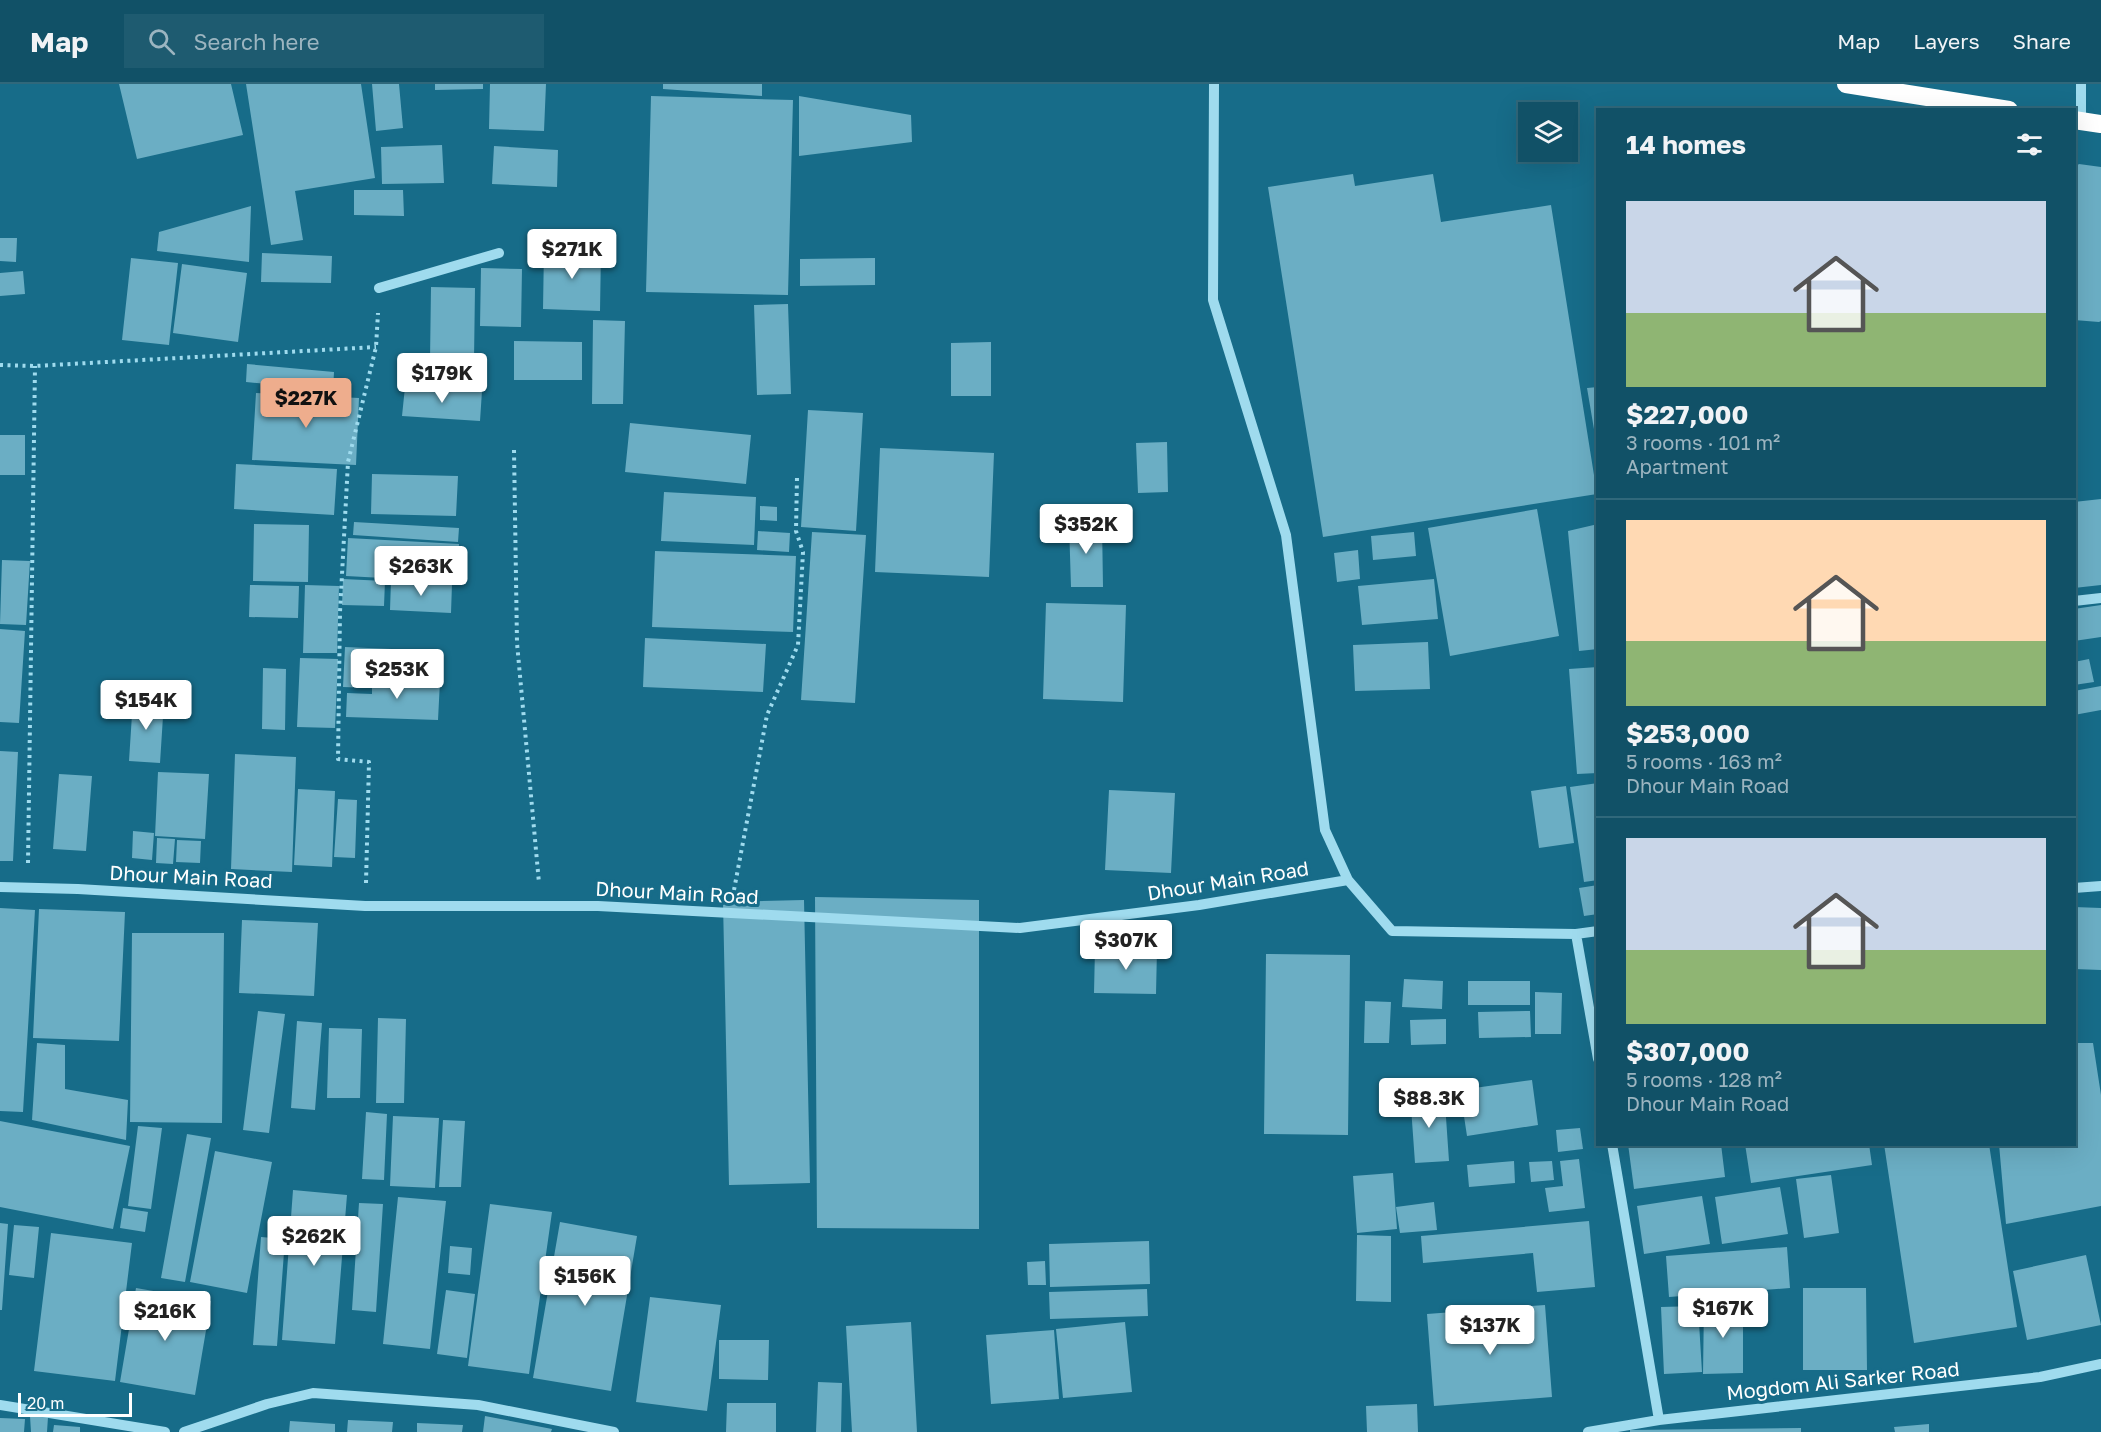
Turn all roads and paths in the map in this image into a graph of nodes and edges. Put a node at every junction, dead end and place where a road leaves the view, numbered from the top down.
1 (1214, 84) edge
2 (1846, 84) edge
3 (2081, 84) edge
4 (1996, 108) edge
5 (2078, 120) edge
6 (2101, 124) edge
7 (498, 253) dead end
8 (379, 288) joint
9 (376, 347) junction
10 (0, 366) edge
11 (35, 366) junction
12 (514, 450) dead end
13 (797, 477) dead end
14 (2101, 598) edge
15 (2076, 601) edge
16 (1348, 880) junction
17 (2101, 886) edge
18 (0, 887) edge
19 (27, 887) junction
20 (2076, 888) edge
21 (365, 906) junction
22 (541, 906) junction
23 (729, 914) junction
24 (1596, 931) edge
25 (1576, 934) junction
26 (1596, 1048) edge
27 (1612, 1146) edge
28 (2101, 1364) edge
29 (0, 1405) edge
30 (1659, 1420) junction
31 (165, 1432) edge
32 (184, 1432) edge
33 (614, 1432) edge
34 (1588, 1432) edge

1 - 16 street
2 - 4 highway
3 - 5 street
5 - 6 highway
7 - 8 street
8 - 9 path
9 - 11 path
9 - 21 path
10 - 11 path
11 - 19 path
12 - 22 path
13 - 23 path
14 - 15 street
16 - 23 street, Dhour Main Road
16 - 25 street
17 - 20 street
18 - 19 street, Dhour Main Road
19 - 21 street, Dhour Main Road
21 - 22 street, Dhour Main Road
22 - 23 street, Dhour Main Road
24 - 25 street
25 - 26 street
27 - 30 street
28 - 30 street, Mogdom Ali Sarker Road
29 - 31 street
30 - 34 street, Mogdom Ali Sarker Road
32 - 33 street

